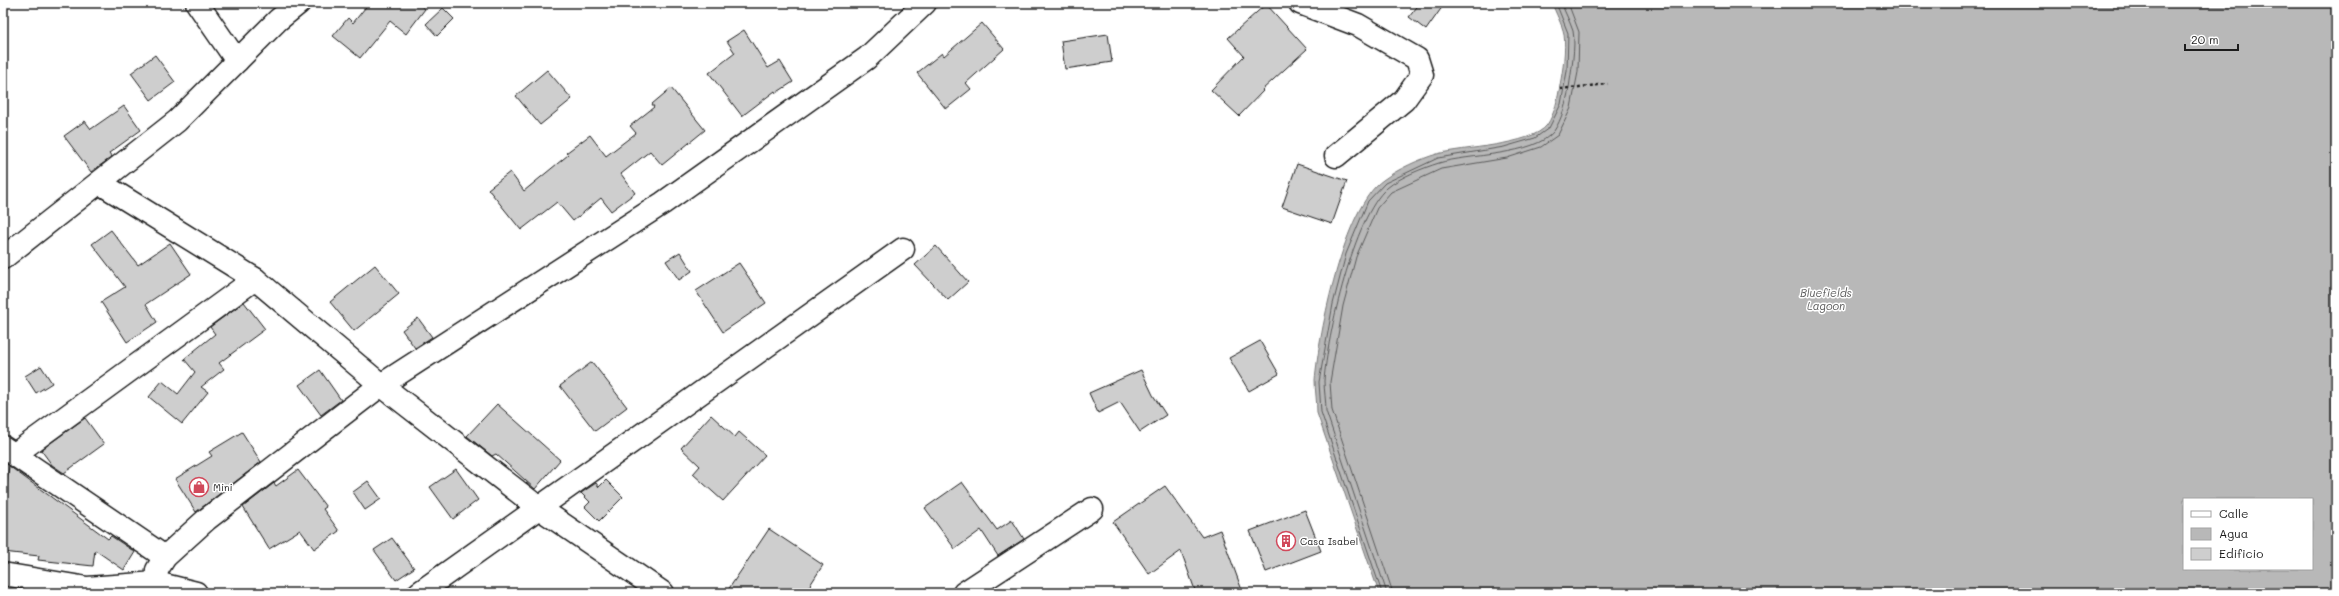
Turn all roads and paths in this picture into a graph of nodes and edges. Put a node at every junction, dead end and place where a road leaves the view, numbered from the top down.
1 (197, 3) edge
2 (300, 3) edge
3 (925, 3) edge
4 (1299, 3) edge
5 (237, 61) junction
6 (1608, 84) dead end
7 (1560, 89) dead end
8 (1336, 156) dead end
9 (100, 183) junction
10 (903, 249) dead end
11 (3, 258) edge
12 (255, 279) junction
13 (381, 385) junction
14 (9, 451) edge
15 (539, 508) junction
16 (1092, 509) dead end
17 (166, 557) junction
18 (3, 574) edge
19 (156, 583) junction
20 (87, 590) edge
21 (196, 593) edge
22 (419, 593) edge
23 (663, 593) edge
24 (964, 593) edge

1 - 5 street
2 - 5 street
3 - 13 street
4 - 8 street
5 - 9 street
6 - 7 path
9 - 11 street
9 - 12 street
10 - 15 street
12 - 13 street
12 - 14 street
13 - 15 street
13 - 17 street
14 - 17 street
15 - 22 street
15 - 23 street
16 - 24 street
17 - 19 street
18 - 20 street
19 - 20 street
19 - 21 street

